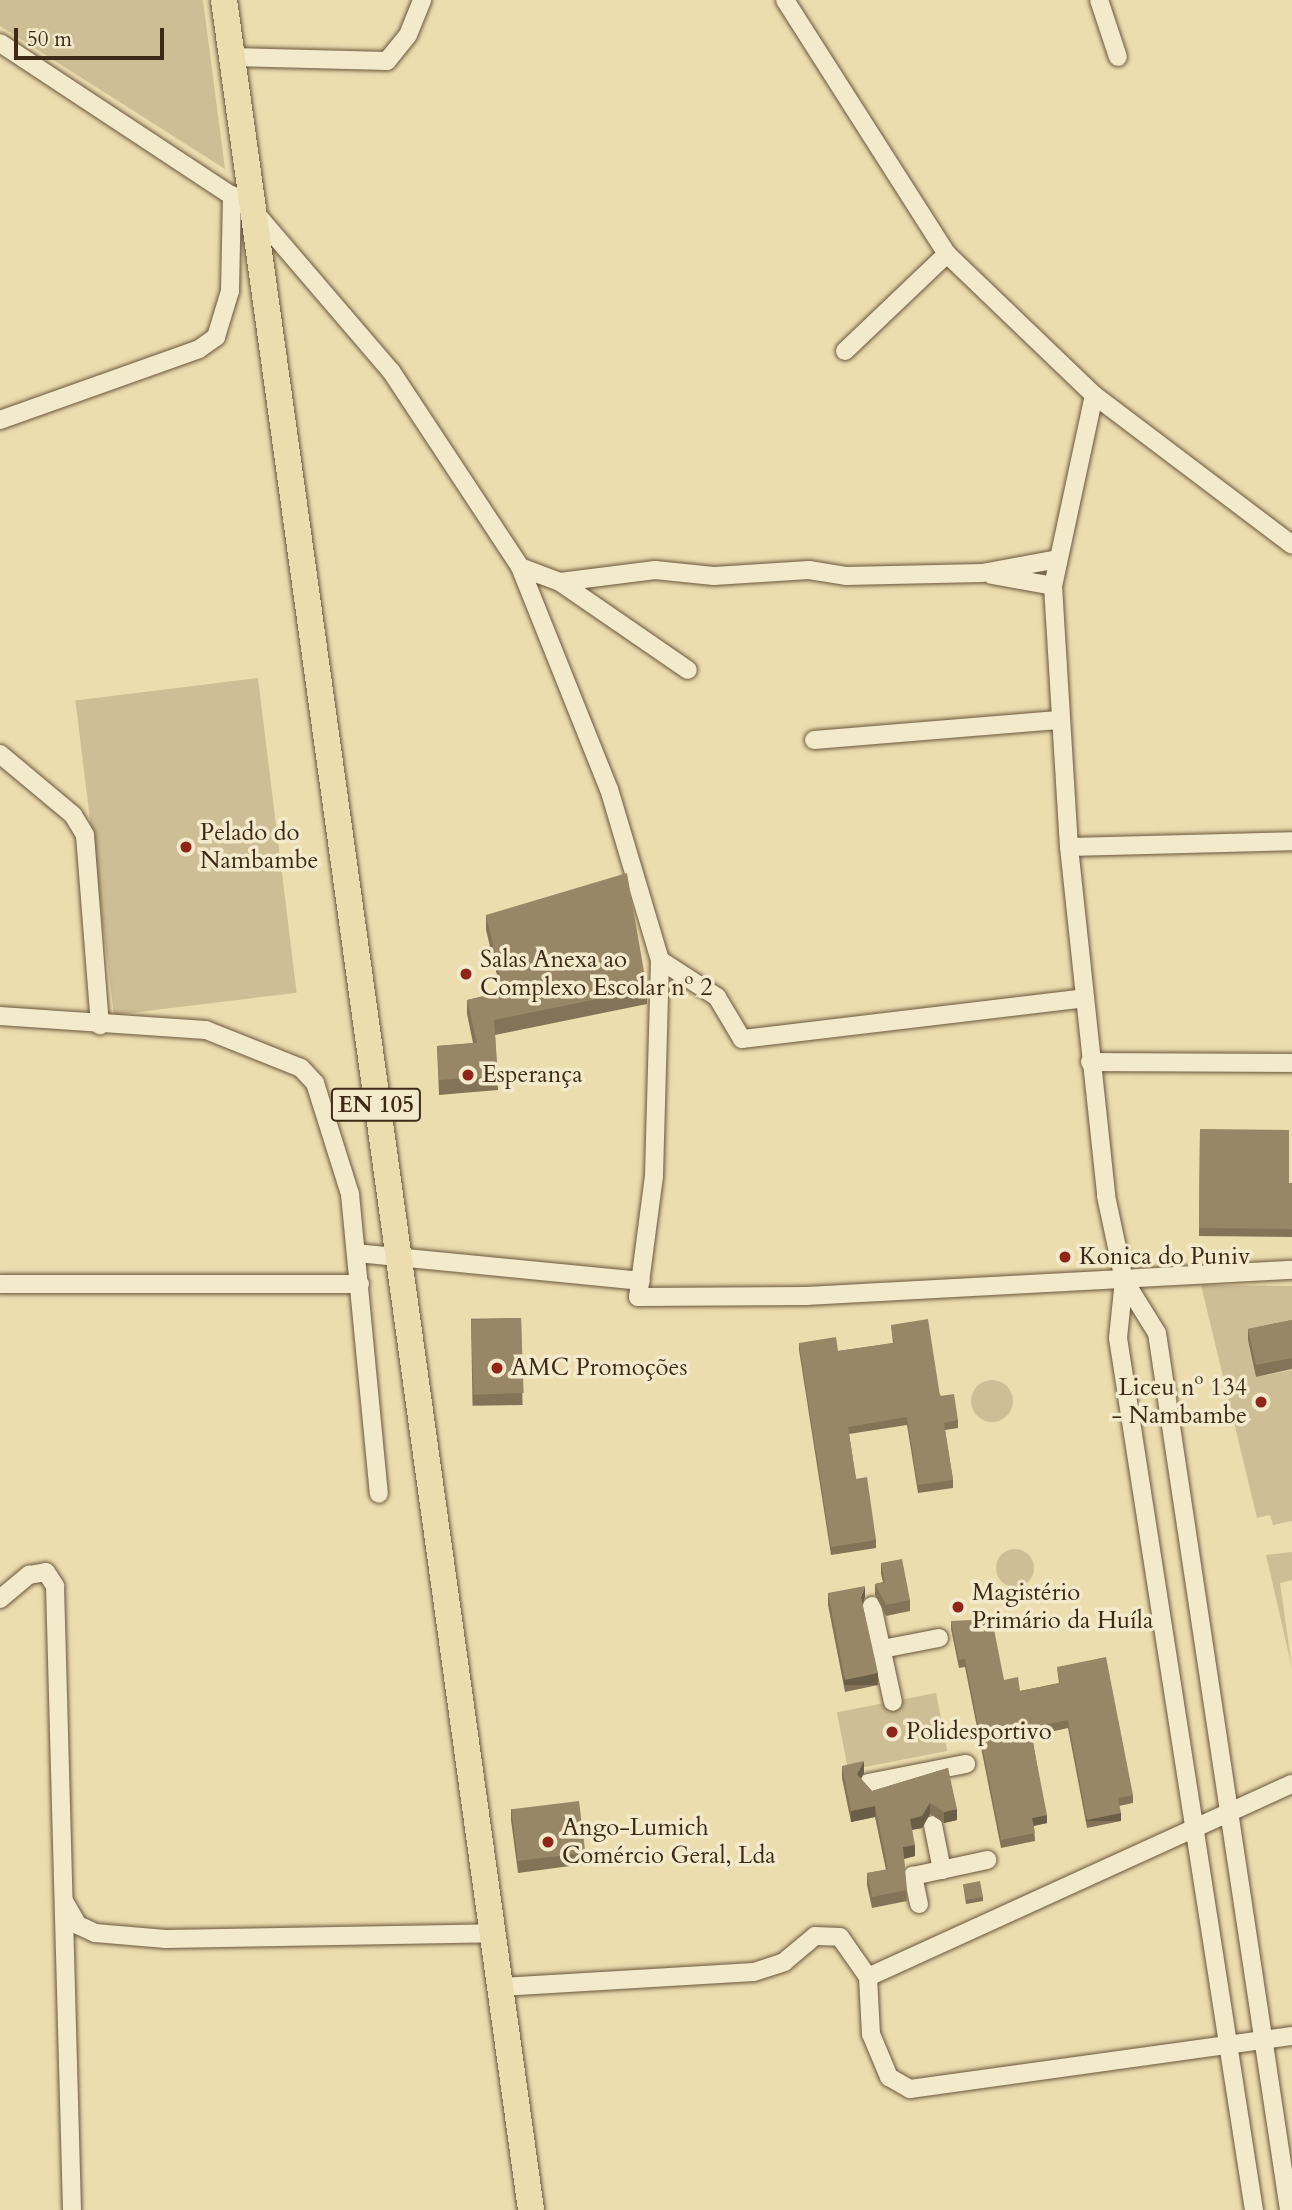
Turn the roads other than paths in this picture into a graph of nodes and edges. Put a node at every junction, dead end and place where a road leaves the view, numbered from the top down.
1 (224, 0) edge
2 (422, 0) edge
3 (785, 0) edge
4 (1099, 0) edge
5 (0, 43) edge
6 (232, 57) junction
7 (1118, 57) dead end
8 (242, 202) junction
9 (947, 254) junction
10 (845, 351) dead end
11 (1094, 395) junction
12 (0, 420) edge
13 (1292, 545) edge
14 (1058, 559) junction
15 (520, 567) junction
16 (982, 573) junction
17 (560, 582) junction
18 (1053, 586) junction
19 (688, 670) dead end
20 (1058, 720) junction
21 (814, 740) dead end
22 (0, 754) edge
23 (1292, 841) edge
24 (1069, 847) junction
25 (660, 960) junction
26 (1084, 998) junction
27 (0, 1016) edge
28 (100, 1025) junction
29 (1090, 1062) junction
30 (1292, 1063) edge
31 (356, 1253) junction
32 (396, 1256) junction
33 (1292, 1270) edge
34 (1124, 1280) junction
35 (641, 1281) junction
36 (0, 1284) edge
37 (360, 1284) junction
38 (379, 1494) dead end
39 (0, 1599) edge
40 (873, 1606) dead end
41 (939, 1638) dead end
42 (882, 1650) junction
43 (893, 1702) dead end
44 (966, 1764) dead end
45 (868, 1783) edge
46 (1292, 1784) edge
47 (1232, 1811) junction
48 (933, 1825) dead end
49 (1198, 1827) junction
50 (987, 1860) dead end
51 (942, 1870) junction
52 (64, 1901) junction
53 (919, 1904) dead end
54 (494, 1933) junction
55 (868, 1977) junction
56 (501, 1987) junction
57 (1292, 2036) edge
58 (1265, 2039) junction
59 (1231, 2043) junction
60 (72, 2210) edge
61 (531, 2210) edge
62 (1254, 2210) edge
63 (1289, 2210) edge

1 - 6 main road, EN 105
2 - 6 street
3 - 9 street
4 - 7 street
5 - 8 street
6 - 8 main road, EN 105
8 - 12 street
8 - 15 street
8 - 32 main road, EN 105
9 - 10 street
9 - 11 street
11 - 13 street
11 - 14 street
14 - 16 street
14 - 18 street
15 - 17 street
15 - 25 street
16 - 17 street
16 - 18 street
17 - 19 street
18 - 20 street
20 - 21 street
20 - 24 street
22 - 28 street
23 - 24 street
24 - 26 street
25 - 26 street
25 - 35 street
26 - 29 street
27 - 28 street
28 - 31 street
29 - 30 street
29 - 34 street
31 - 32 street
31 - 37 street
32 - 35 street
32 - 54 main road, EN 105
33 - 34 street
34 - 35 street
34 - 47 street
34 - 49 street
36 - 37 street
37 - 38 street
39 - 52 street
40 - 42 street
41 - 42 street
42 - 43 street
44 - 45 street
46 - 47 street
47 - 49 street
47 - 58 street
48 - 51 street
49 - 55 street
49 - 59 street
50 - 51 street
51 - 53 street
52 - 54 street
52 - 60 street
54 - 56 main road, EN 105
55 - 56 street
55 - 59 street
56 - 61 main road, EN 105
57 - 58 street
58 - 59 street
58 - 63 street
59 - 62 street

